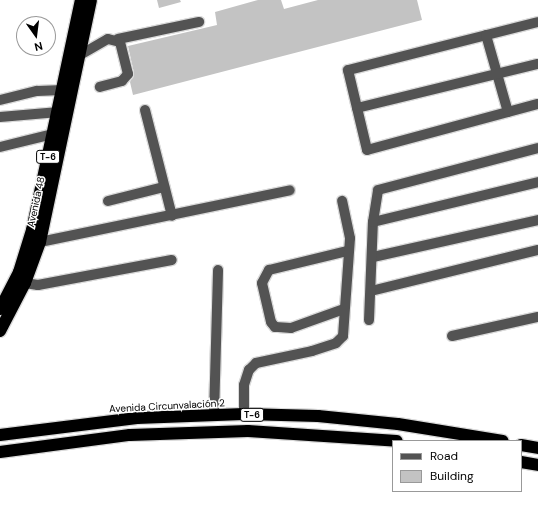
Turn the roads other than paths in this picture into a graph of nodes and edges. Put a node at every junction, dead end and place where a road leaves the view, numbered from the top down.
1 (81, 0) edge
2 (91, 0) edge
3 (199, 22) dead end
4 (538, 22) edge
5 (486, 35) junction
6 (118, 39) junction
7 (80, 55) junction
8 (538, 64) edge
9 (497, 75) junction
10 (100, 87) dead end
11 (63, 90) junction
12 (0, 100) edge
13 (538, 104) edge
14 (357, 108) junction
15 (145, 110) dead end
16 (59, 112) junction
17 (508, 112) junction
18 (0, 118) edge
19 (53, 134) junction
20 (0, 147) edge
21 (538, 148) edge
22 (538, 182) edge
23 (164, 187) junction
24 (290, 190) dead end
25 (342, 200) dead end
26 (108, 201) dead end
27 (172, 216) junction
28 (538, 220) edge
29 (373, 222) junction
30 (40, 242) junction
31 (538, 250) edge
32 (347, 251) junction
33 (373, 256) junction
34 (172, 260) dead end
35 (218, 270) dead end
36 (25, 283) junction
37 (370, 291) junction
38 (0, 309) edge
39 (344, 309) junction
40 (538, 318) edge
41 (369, 320) dead end
42 (0, 331) edge
43 (452, 336) dead end
44 (244, 414) junction
45 (214, 415) junction
46 (0, 435) edge
47 (497, 440) edge
48 (392, 441) edge
49 (522, 445) edge
50 (538, 448) edge
51 (0, 452) edge
52 (522, 462) edge
53 (538, 465) edge

1 - 11 highway, Avenida 48 / T-6
2 - 7 highway, Avenida 48 / T-6
3 - 6 street
4 - 5 street
5 - 9 street
5 - 14 street
6 - 7 street
6 - 10 street
7 - 30 highway, Avenida 48 / T-6
8 - 9 street
9 - 14 street
9 - 17 street
11 - 12 street
11 - 16 highway, Avenida 48 / T-6
13 - 17 street
14 - 17 street
15 - 23 street
16 - 18 street
16 - 19 highway, Avenida 48 / T-6
19 - 20 street
19 - 38 highway, Avenida 48 / T-6
21 - 29 street
22 - 29 street
23 - 26 street
23 - 27 street
24 - 27 street
25 - 32 street
27 - 30 street
28 - 33 street
29 - 33 street
30 - 36 highway, Avenida 48 / T-6
31 - 37 street
32 - 39 street
32 - 39 street
33 - 37 street
34 - 36 street
35 - 45 street
36 - 42 highway, Avenida 48 / T-6
37 - 41 street
39 - 44 street
40 - 43 street
44 - 45 highway, Avenida Circunvalación 2 / T-6
44 - 47 highway, Avenida Circunvalación 2 / T-6
45 - 46 highway, Avenida Circunvalación 2 / T-6
48 - 51 highway, T-6
49 - 50 highway
52 - 53 highway

